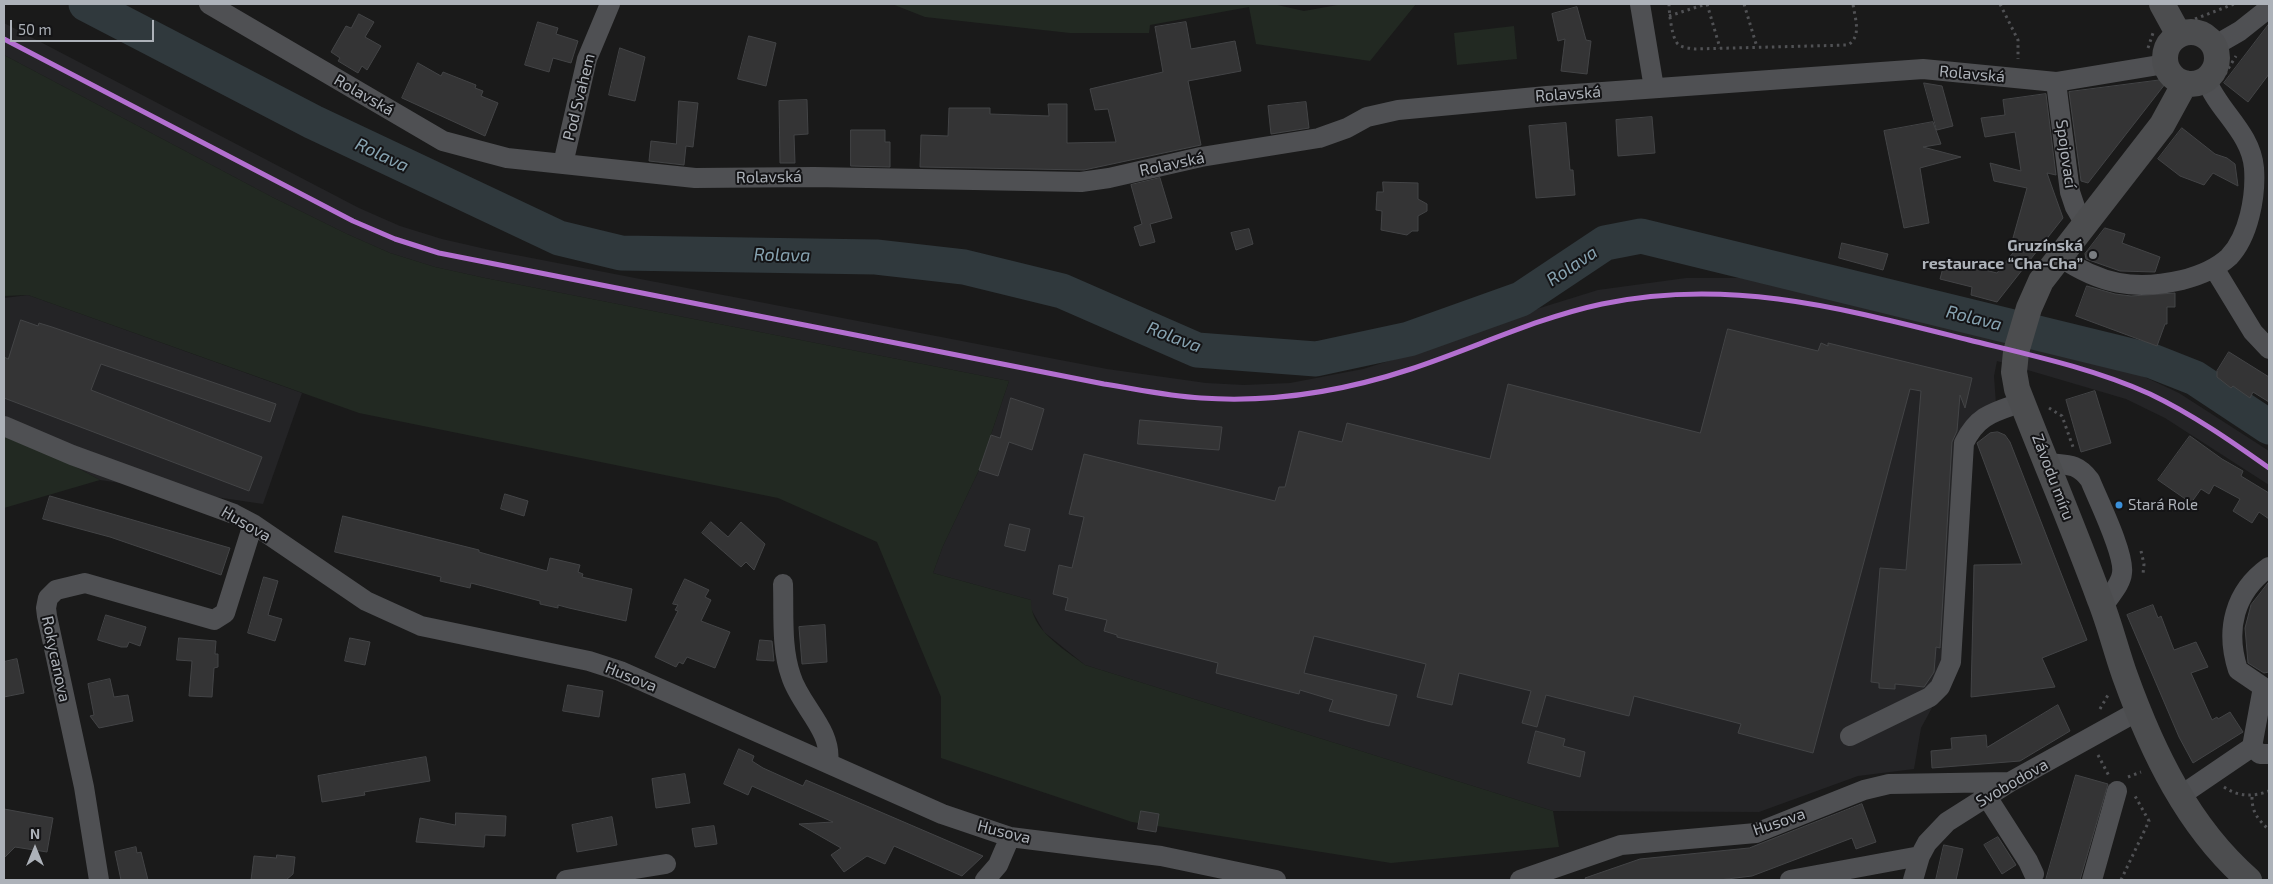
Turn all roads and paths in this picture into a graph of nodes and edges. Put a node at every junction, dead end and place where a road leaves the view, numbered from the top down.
1 (209, 4) edge
2 (610, 4) edge
3 (1640, 4) edge
4 (1669, 4) edge
5 (1706, 4) edge
6 (1744, 4) edge
7 (1853, 4) edge
8 (2000, 4) edge
9 (2162, 4) edge
10 (2234, 4) edge
11 (2269, 8) edge
12 (1669, 16) junction
13 (2173, 26) junction
14 (2214, 46) junction
15 (1757, 47) junction
16 (1720, 48) junction
17 (2240, 52) dead end
18 (2155, 58) junction
19 (2018, 63) dead end
20 (2205, 80) junction
21 (2056, 82) junction
22 (1654, 88) junction
23 (563, 164) junction
24 (2084, 224) junction
25 (2060, 257) junction
26 (2214, 268) junction
27 (2269, 349) edge
28 (2033, 402) junction
29 (4, 426) edge
30 (2074, 451) dead end
31 (2048, 463) junction
32 (252, 524) junction
33 (2138, 544) dead end
34 (2269, 567) edge
35 (2143, 576) dead end
36 (783, 584) dead end
37 (2103, 607) junction
38 (2109, 692) dead end
39 (2099, 710) dead end
40 (2138, 711) junction
41 (1850, 736) dead end
42 (2104, 748) dead end
43 (2261, 751) edge
44 (828, 763) junction
45 (2149, 768) dead end
46 (2211, 775) junction
47 (2010, 782) junction
48 (2122, 786) junction
49 (2269, 791) edge
50 (2180, 796) junction
51 (1987, 797) junction
52 (2252, 797) junction
53 (2269, 830) edge
54 (1010, 837) junction
55 (1920, 856) junction
56 (666, 864) dead end
57 (2034, 874) dead end
58 (99, 880) edge
59 (568, 880) edge
60 (985, 880) edge
61 (1276, 880) edge
62 (1520, 880) edge
63 (1790, 880) edge
64 (1913, 880) edge
65 (2092, 880) edge
66 (2120, 880) edge
67 (2249, 880) edge

1 - 23 street, Rolavská
2 - 23 street, Pod Svahem
3 - 22 street
4 - 12 path
5 - 12 path
5 - 16 path
6 - 15 path
7 - 15 path
8 - 19 path
9 - 13 main road
10 - 13 path
11 - 14 street
12 - 16 path
13 - 14 main road
13 - 18 main road
13 - 18 path
14 - 20 main road, Závodu míru
15 - 16 path
17 - 20 path
18 - 20 main road
18 - 21 street, Rolavská
20 - 24 main road, Závodu míru
20 - 26 street
21 - 22 street, Rolavská
21 - 24 street, Spojovací
22 - 23 street, Rolavská
24 - 25 main road, Závodu míru
25 - 26 street
25 - 28 main road, Závodu míru
26 - 27 street
28 - 30 path
28 - 31 main road, Závodu míru
28 - 41 street
29 - 32 street, Husova
31 - 37 main road, Závodu míru
31 - 37 street
32 - 44 street, Husova
32 - 58 street, Rokycanova
33 - 35 path
34 - 43 street
36 - 44 street
37 - 40 main road, Závodu míru
38 - 39 path
40 - 47 street, Svobodova
40 - 50 main road, Závodu míru
42 - 48 path
43 - 46 street
44 - 54 street, Husova
45 - 48 path
46 - 50 street
46 - 52 path
47 - 51 street, Svobodova
47 - 62 street, Husova
48 - 65 street
48 - 66 path
49 - 52 path
50 - 67 main road, Závodu míru
51 - 55 street, Svobodova
51 - 57 street
52 - 53 path
54 - 60 street
54 - 61 street, Husova
55 - 63 street
55 - 64 street, Svobodova
56 - 59 street

